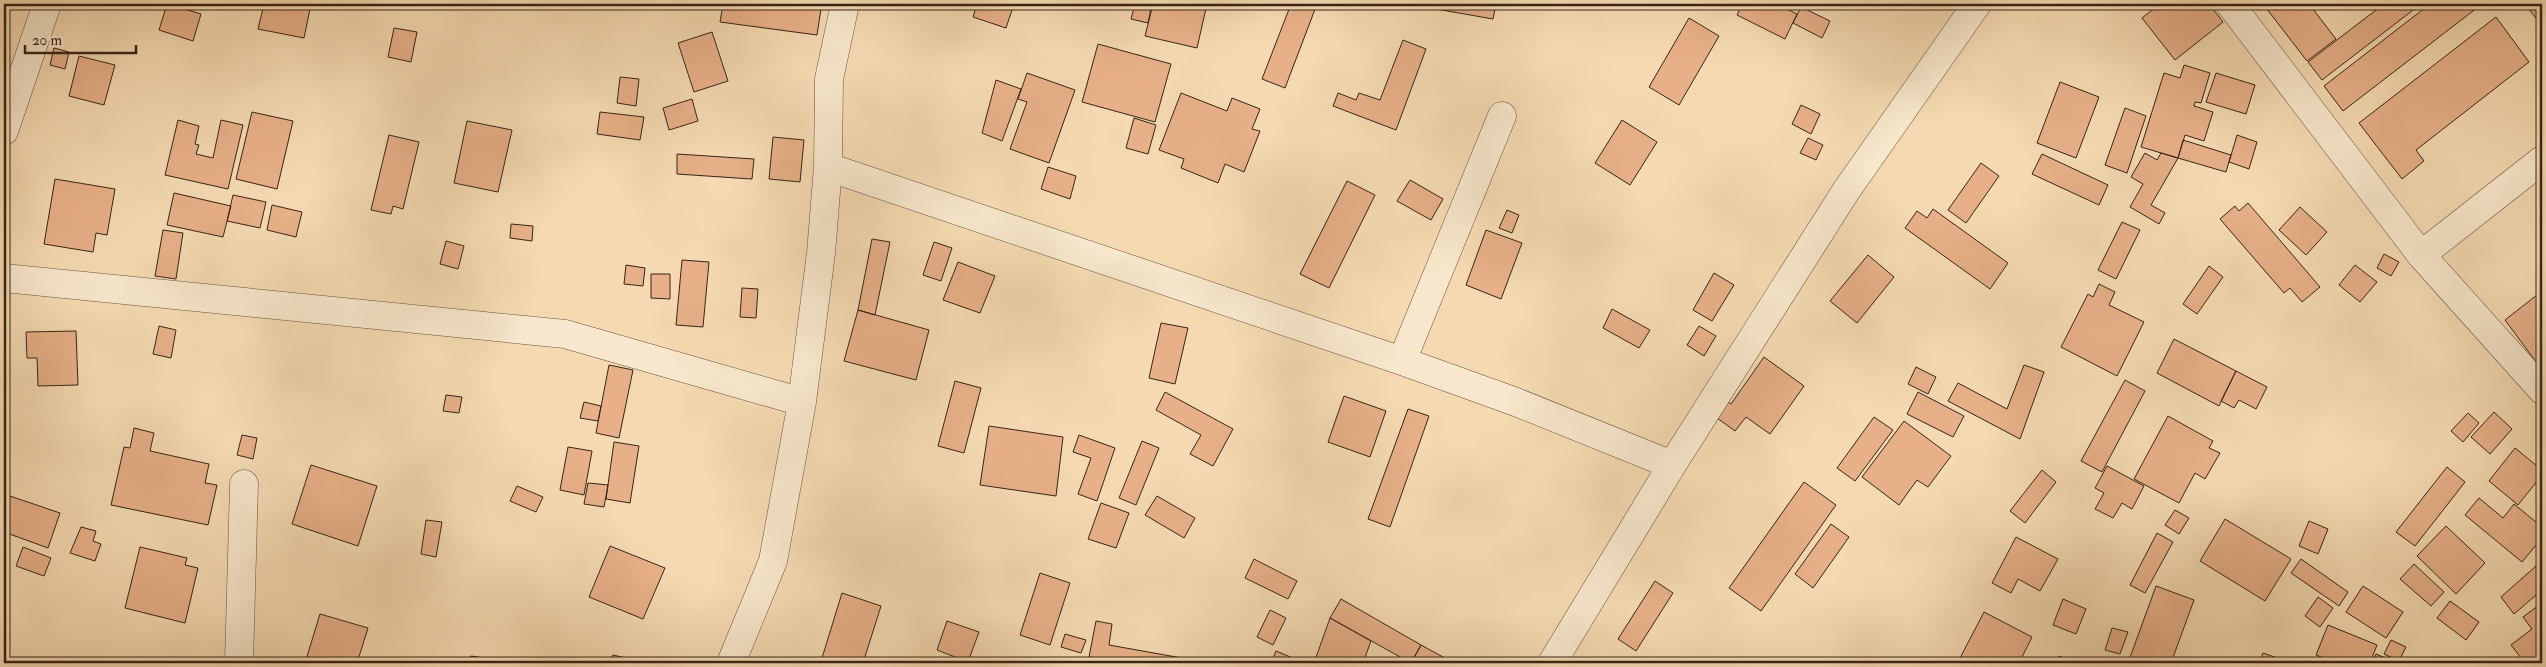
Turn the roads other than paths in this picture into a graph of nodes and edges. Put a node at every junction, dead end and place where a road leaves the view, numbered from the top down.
1 (47, 4) edge
2 (844, 4) edge
3 (1977, 4) edge
4 (2230, 4) edge
5 (1502, 116) dead end
6 (4, 131) edge
7 (2542, 160) edge
8 (828, 167) junction
9 (2421, 255) junction
10 (4, 278) edge
11 (1402, 362) junction
12 (2542, 390) edge
13 (802, 402) junction
14 (1672, 465) junction
15 (244, 484) dead end
16 (239, 663) edge
17 (731, 663) edge
18 (1552, 663) edge

1 - 6 street
2 - 8 street
3 - 14 street
4 - 9 street
5 - 11 street
7 - 9 street
8 - 11 street
8 - 13 street
9 - 12 street
10 - 13 street
11 - 14 street
13 - 17 street
14 - 18 street
15 - 16 street

